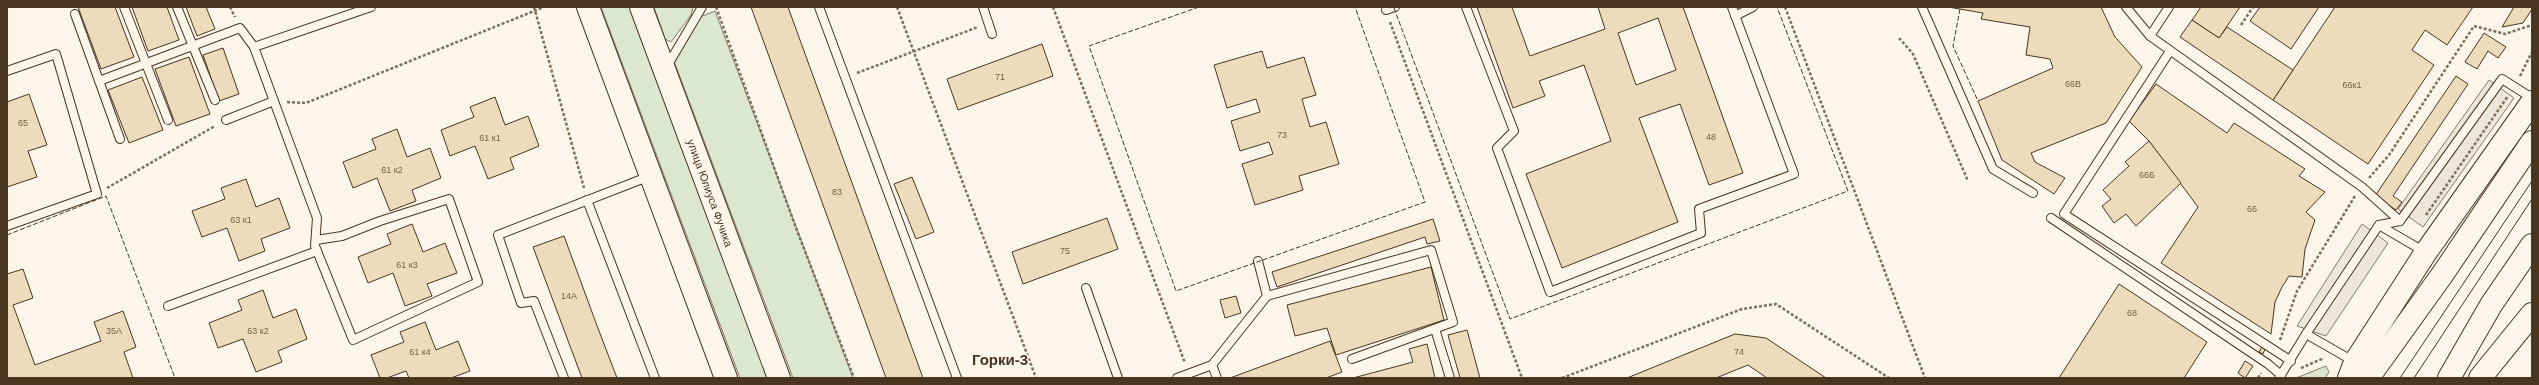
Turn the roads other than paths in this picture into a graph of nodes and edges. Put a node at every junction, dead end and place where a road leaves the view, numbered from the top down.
1 (124, 7) edge
2 (178, 7) edge
3 (372, 7) edge
4 (588, 7) edge
5 (641, 7) edge
6 (702, 7) edge
7 (819, 7) edge
8 (983, 7) edge
9 (1395, 7) edge
10 (1466, 7) edge
11 (1732, 7) edge
12 (1753, 7) edge
13 (1922, 7) edge
14 (2126, 7) edge
15 (2169, 7) edge
16 (1386, 10) road end
17 (75, 14) dead end
18 (1735, 16) junction
19 (992, 34) dead end
20 (2150, 36) junction
21 (193, 46) junction
22 (254, 47) junction
23 (2170, 50) junction
24 (145, 64) junction
25 (664, 70) junction
26 (7, 71) edge
27 (99, 81) junction
28 (2532, 98) edge
29 (215, 100) dead end
30 (274, 101) junction
31 (2532, 102) edge
32 (168, 120) dead end
33 (226, 120) road end
34 (120, 139) dead end
35 (2532, 142) edge
36 (650, 176) junction
37 (2033, 193) dead end
38 (587, 200) junction
39 (2051, 218) dead end
40 (2400, 221) junction
41 (2379, 225) junction
42 (7, 226) edge
43 (316, 240) junction
44 (2532, 245) edge
45 (317, 251) junction
46 (2426, 252) junction
47 (1258, 261) dead end
48 (1086, 288) dead end
49 (1267, 296) junction
50 (168, 306) dead end
51 (2532, 314) edge
52 (1435, 328) junction
53 (2306, 334) junction
54 (1352, 360) dead end
55 (2291, 361) junction
56 (1212, 365) junction
57 (2358, 373) edge
58 (2280, 377) edge
59 (564, 378) edge
60 (655, 378) edge
61 (726, 378) edge
62 (779, 378) edge
63 (957, 378) edge
64 (1118, 378) edge
65 (1177, 378) edge
66 (1217, 378) edge
67 (1450, 378) edge
68 (2449, 378) edge
69 (2480, 378) edge

1 - 24 lane
2 - 21 lane
3 - 22 lane
4 - 36 main road
5 - 25 main road, улица Юлиуса Фучика
6 - 25 lane
7 - 63 lane
8 - 19 lane
9 - 16 lane
10 - 18 lane
11 - 18 lane
12 - 18 lane
13 - 37 lane
14 - 20 lane
15 - 20 lane
17 - 27 lane
20 - 23 lane
21 - 22 lane
21 - 24 lane
21 - 29 lane
22 - 30 lane
23 - 40 lane
23 - 55 lane
24 - 27 lane
24 - 32 lane
25 - 62 main road, улица Юлиуса Фучика
26 - 42 lane
27 - 34 lane
28 - 40 lane
30 - 33 lane
30 - 43 lane
31 - 46 main road
35 - 57 main road
36 - 38 lane
36 - 61 main road
38 - 59 lane
38 - 60 lane
39 - 58 lane
40 - 41 lane
41 - 46 lane
41 - 53 lane
43 - 45 lane
43 - 45 lane
44 - 68 main road
45 - 50 lane
46 - 57 main road
47 - 49 lane
48 - 64 lane
49 - 52 lane
49 - 56 lane
51 - 69 main road
52 - 54 lane
52 - 67 lane
53 - 55 lane
53 - 57 lane
55 - 58 lane
56 - 65 lane
56 - 66 lane

